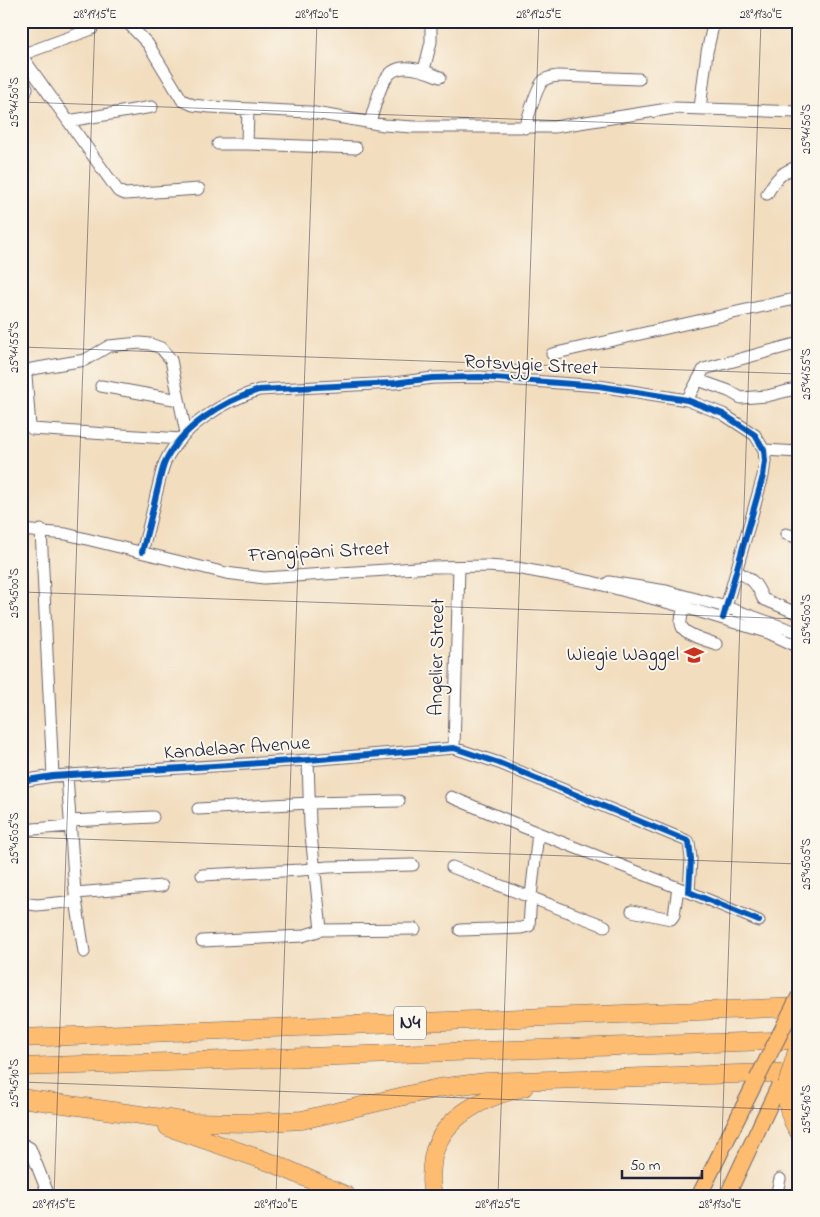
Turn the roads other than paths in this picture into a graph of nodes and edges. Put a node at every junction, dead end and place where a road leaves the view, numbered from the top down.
1 (126, 21) edge
2 (431, 21) edge
3 (714, 21) edge
4 (92, 29) dead end
5 (21, 55) edge
6 (424, 70) junction
7 (440, 77) dead end
8 (21, 78) edge
9 (639, 80) dead end
10 (21, 99) edge
11 (152, 107) dead end
12 (700, 108) junction
13 (248, 110) junction
14 (799, 112) edge
15 (68, 121) junction
16 (370, 122) junction
17 (525, 128) junction
18 (218, 144) dead end
19 (247, 144) junction
20 (356, 148) dead end
21 (799, 167) edge
22 (199, 189) dead end
23 (767, 194) dead end
24 (799, 298) edge
25 (799, 344) edge
26 (552, 354) dead end
27 (698, 380) junction
28 (102, 386) dead end
29 (799, 388) edge
30 (179, 400) junction
31 (687, 400) junction
32 (183, 436) junction
33 (764, 450) junction
34 (799, 452) edge
35 (21, 530) edge
36 (41, 530) junction
37 (786, 534) dead end
38 (799, 538) edge
39 (142, 552) junction
40 (459, 567) junction
41 (736, 571) junction
42 (592, 582) junction
43 (684, 607) junction
44 (724, 613) junction
45 (799, 614) edge
46 (799, 633) edge
47 (716, 644) dead end
48 (799, 646) edge
49 (454, 748) junction
50 (308, 760) junction
51 (67, 775) junction
52 (53, 776) junction
53 (21, 781) edge
54 (451, 797) dead end
55 (399, 801) dead end
56 (310, 803) junction
57 (198, 809) dead end
58 (153, 817) dead end
59 (70, 824) junction
60 (21, 830) edge
61 (538, 833) junction
62 (414, 865) dead end
63 (452, 867) dead end
64 (314, 868) junction
65 (202, 876) dead end
66 (162, 886) dead end
67 (684, 890) junction
68 (531, 896) junction
69 (75, 897) junction
70 (21, 903) edge
71 (632, 911) dead end
72 (760, 921) dead end
73 (605, 926) dead end
74 (415, 929) dead end
75 (321, 930) junction
76 (460, 930) dead end
77 (202, 940) dead end
78 (84, 952) dead end
79 (799, 996) edge
80 (799, 1003) edge
81 (799, 1007) edge
82 (765, 1008) junction
83 (21, 1038) edge
84 (798, 1046) edge
85 (21, 1067) edge
86 (789, 1079) edge
87 (549, 1080) junction
88 (21, 1098) edge
89 (109, 1110) junction
90 (799, 1132) edge
91 (21, 1143) edge
92 (780, 1179) dead end
93 (49, 1196) edge
94 (346, 1196) edge
95 (434, 1196) edge
96 (699, 1196) edge
97 (727, 1196) edge
98 (776, 1196) edge

1 - 13 street
2 - 6 street
3 - 12 street
4 - 5 street
5 - 15 street
6 - 7 street
6 - 16 street
8 - 10 street
9 - 17 street
11 - 15 street
12 - 14 street
12 - 17 street
13 - 16 street
13 - 19 street
15 - 22 street
16 - 17 street
18 - 19 street
19 - 20 street
21 - 23 street
24 - 26 street
25 - 27 street
27 - 29 street
27 - 31 street
28 - 30 street
30 - 32 street
30 - 32 street
31 - 32 street, Rotsvygie Street
31 - 33 street, Rotsvygie Street
32 - 39 street, Rotsvygie Street
33 - 34 street
33 - 41 street
35 - 36 street, Frangipani Street
36 - 39 street, Frangipani Street
36 - 52 street
37 - 38 street
39 - 40 street, Frangipani Street
40 - 42 street, Frangipani Street
40 - 49 street, Angelier Street
41 - 44 street
41 - 45 street
42 - 43 street, Frangipani Street
42 - 44 street, Frangipani Street
43 - 44 street, Frangipani Street
43 - 47 street
44 - 46 street, Frangipani Street
44 - 48 street, Frangipani Street
49 - 50 street, Kandelaar Avenue
49 - 67 street
50 - 51 street, Kandelaar Avenue
50 - 56 street
51 - 52 street, Kandelaar Avenue
51 - 59 street
52 - 53 street, Kandelaar Avenue
54 - 61 street
55 - 56 street
56 - 57 street
56 - 64 street
58 - 59 street
59 - 60 street
59 - 69 street
61 - 67 street
61 - 68 street
62 - 64 street
63 - 68 street
64 - 65 street
64 - 75 street
66 - 69 street
67 - 71 street
67 - 72 street
68 - 73 street
68 - 76 street
69 - 70 street
69 - 78 street
74 - 75 street
75 - 77 street
79 - 96 main road, bridge
80 - 82 highway
81 - 82 highway, N4
82 - 83 highway, N4
84 - 85 highway, N4
84 - 86 highway, bridge
86 - 87 highway
86 - 90 highway
86 - 97 main road
87 - 89 highway
87 - 95 highway
88 - 89 highway
89 - 94 highway
91 - 93 street
92 - 98 street

